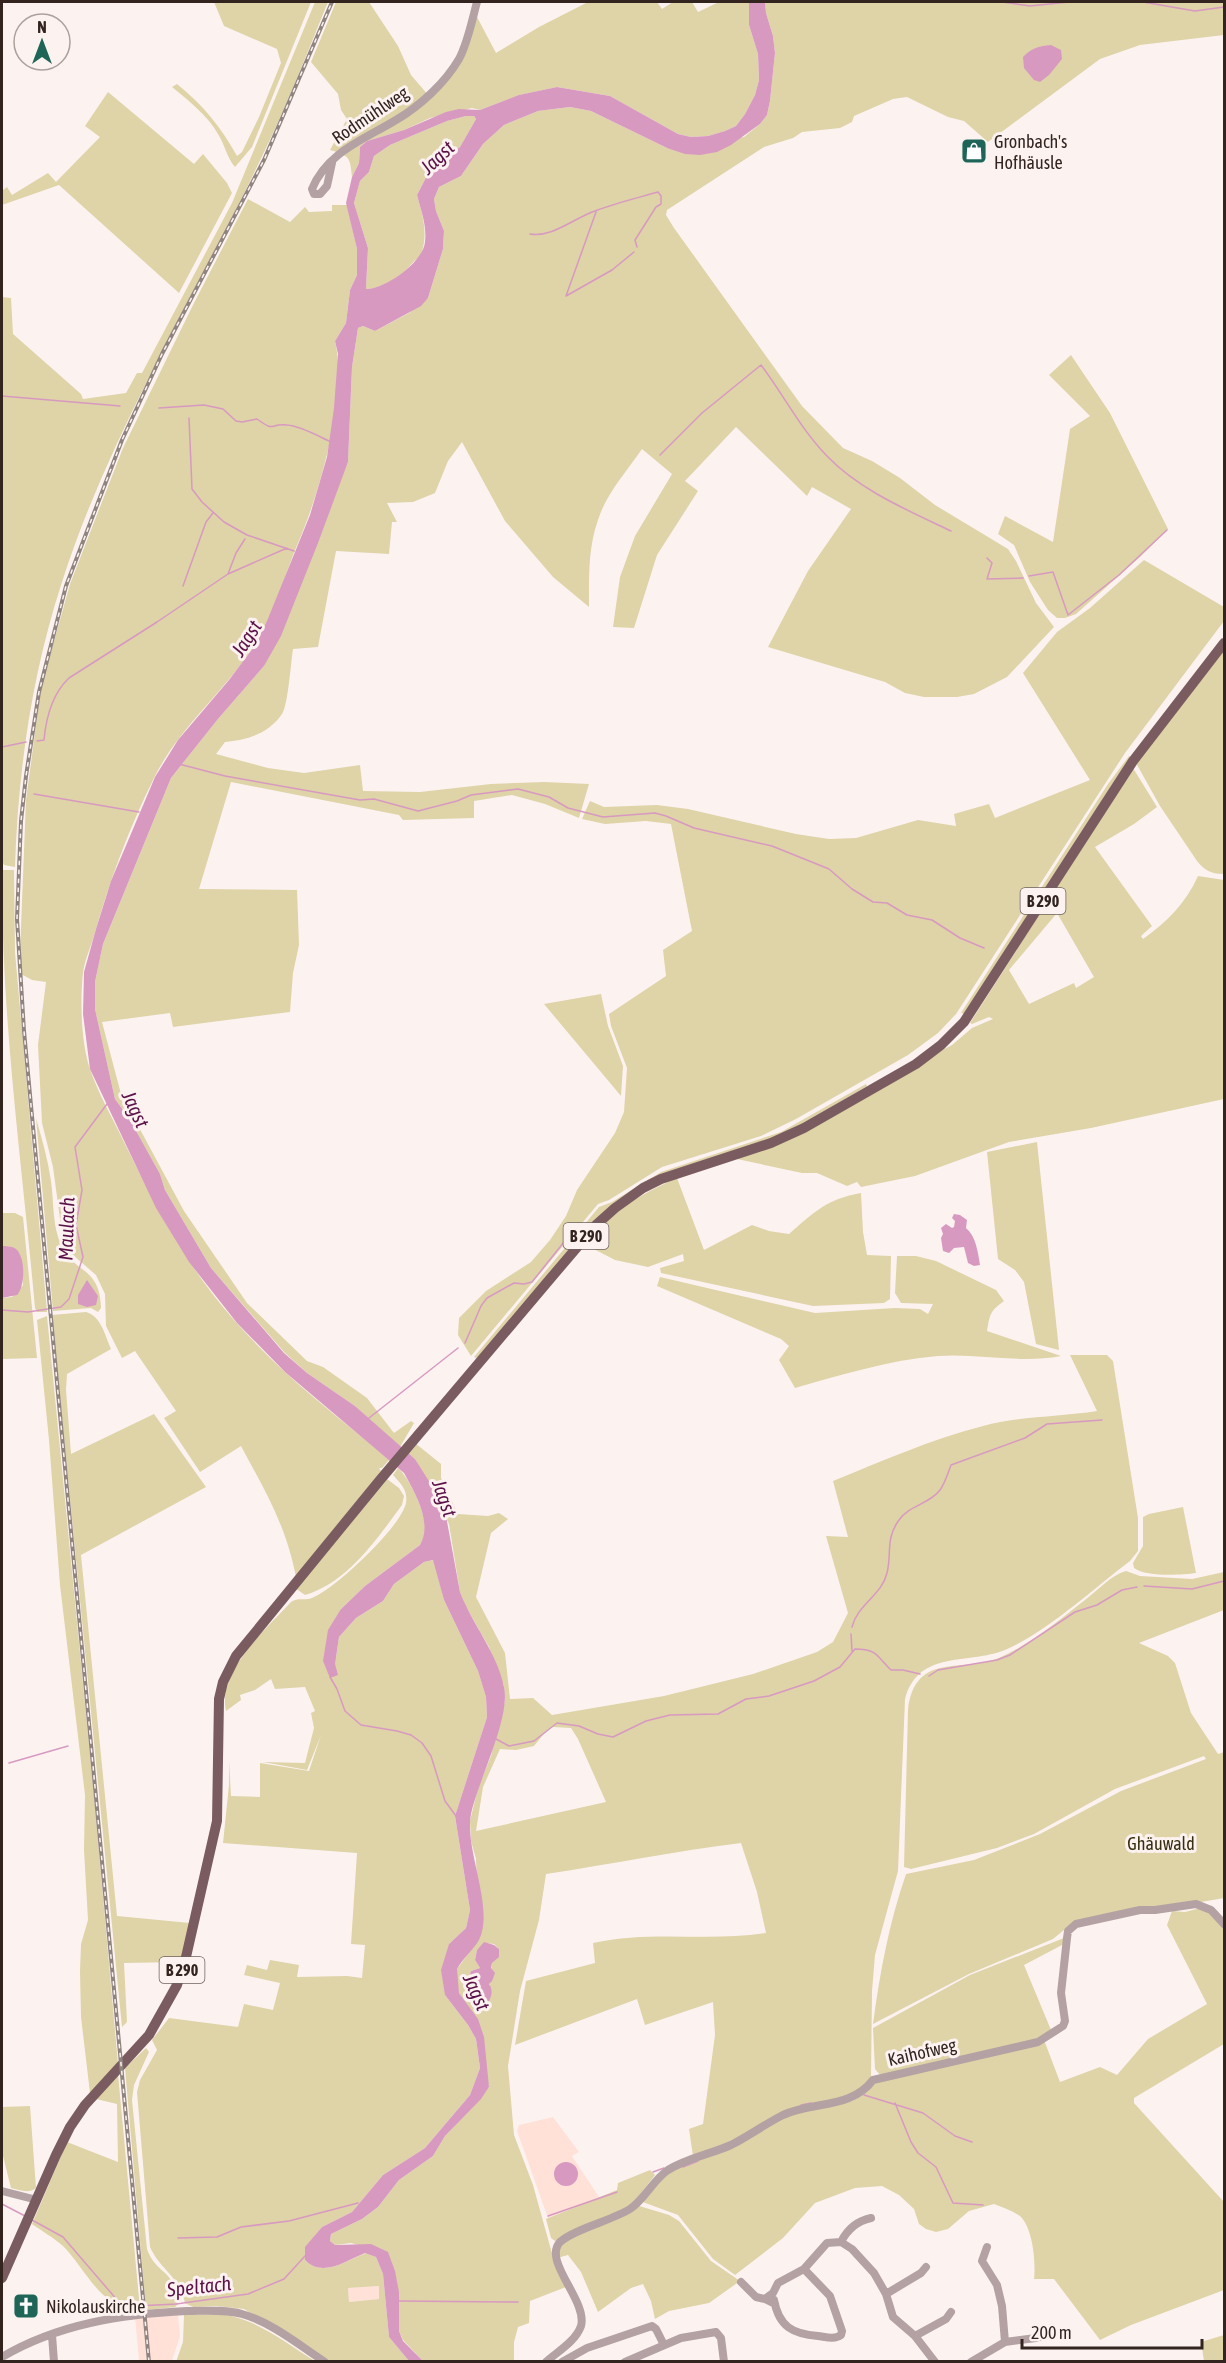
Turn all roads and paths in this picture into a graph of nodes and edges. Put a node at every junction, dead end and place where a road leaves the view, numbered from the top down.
1 (477, 2) edge
2 (332, 163) dead end
3 (1224, 643) edge
4 (1224, 1924) edge
5 (2, 2191) edge
6 (37, 2200) junction
7 (871, 2218) dead end
8 (841, 2242) junction
9 (987, 2247) dead end
10 (926, 2267) dead end
11 (804, 2269) junction
12 (2, 2278) edge
13 (741, 2282) dead end
14 (773, 2293) junction
15 (886, 2294) junction
16 (765, 2300) junction
17 (775, 2304) junction
18 (951, 2312) dead end
19 (1052, 2333) dead end
20 (51, 2335) junction
21 (915, 2336) junction
22 (1005, 2342) junction
23 (664, 2345) junction
24 (2, 2357) edge
25 (648, 2358) edge
26 (54, 2361) edge
27 (325, 2361) edge
28 (546, 2361) edge
29 (562, 2361) edge
30 (625, 2361) edge
31 (724, 2361) edge
32 (935, 2361) edge
33 (971, 2361) edge

1 - 2 street, Rodmühlweg
3 - 6 main road, B 290
4 - 28 street, Kaihofweg
5 - 6 street
6 - 12 main road, B 290
7 - 8 street
8 - 11 street
8 - 15 street
9 - 22 street
10 - 15 street
11 - 14 street
11 - 17 street
13 - 16 street
14 - 16 street
14 - 17 street
15 - 21 street
16 - 17 street
18 - 21 street
19 - 22 street
20 - 24 street
20 - 26 street
20 - 27 street
21 - 32 street
22 - 33 street
23 - 25 street
23 - 29 street
23 - 31 street
25 - 30 street

